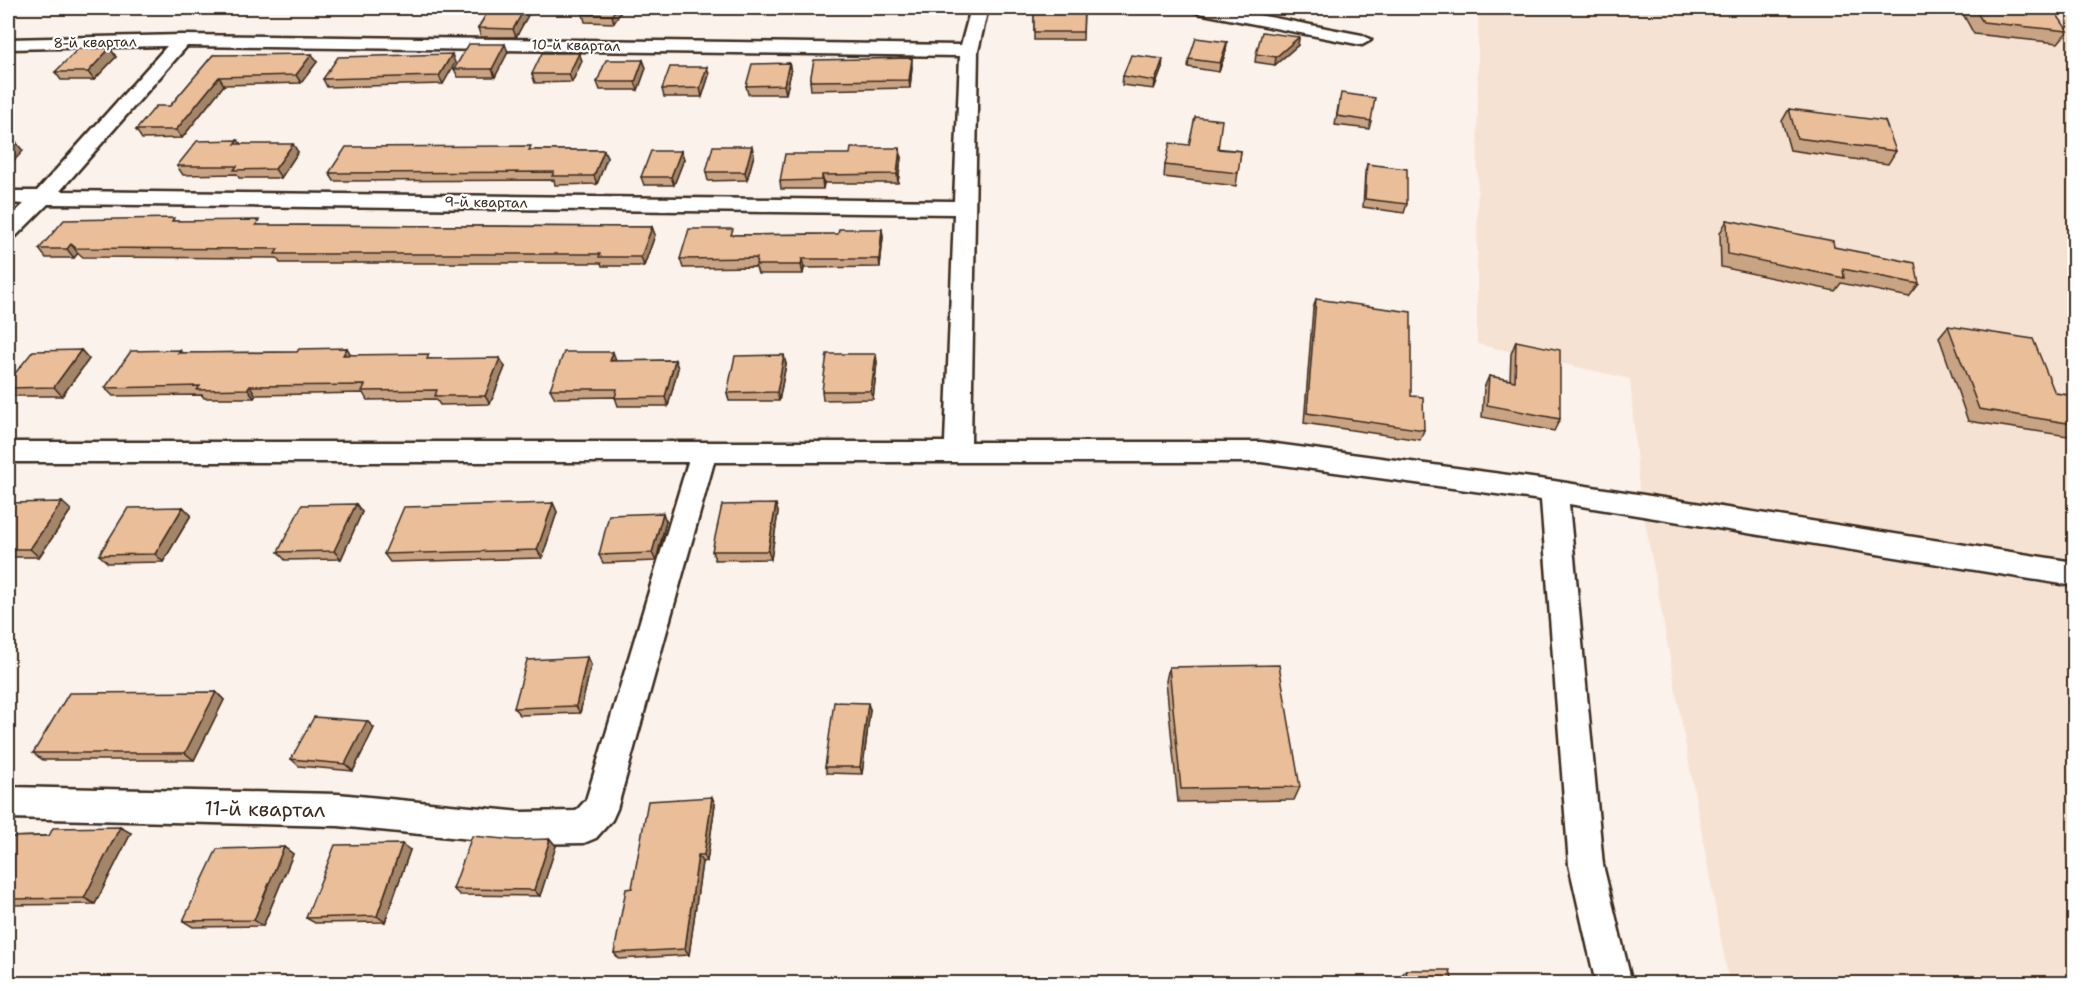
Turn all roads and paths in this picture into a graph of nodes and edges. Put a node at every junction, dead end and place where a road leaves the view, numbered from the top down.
1 (979, 8) edge
2 (1198, 8) edge
3 (182, 40) junction
4 (1362, 40) dead end
5 (8, 44) edge
6 (969, 51) junction
7 (8, 197) edge
8 (43, 197) junction
9 (964, 207) junction
10 (8, 231) edge
11 (8, 452) edge
12 (704, 452) junction
13 (958, 452) junction
14 (1554, 491) junction
15 (2074, 574) edge
16 (8, 803) edge
17 (1614, 984) edge

1 - 6 street
2 - 4 street
3 - 5 street, 8-й квартал
3 - 6 street, 10-й квартал
3 - 8 street
6 - 9 street
7 - 8 street, 9-й квартал
8 - 9 street, 9-й квартал
8 - 10 street
9 - 13 street
11 - 12 street
12 - 13 street
12 - 16 street, 11-й квартал
13 - 14 street
14 - 15 street
14 - 17 street

